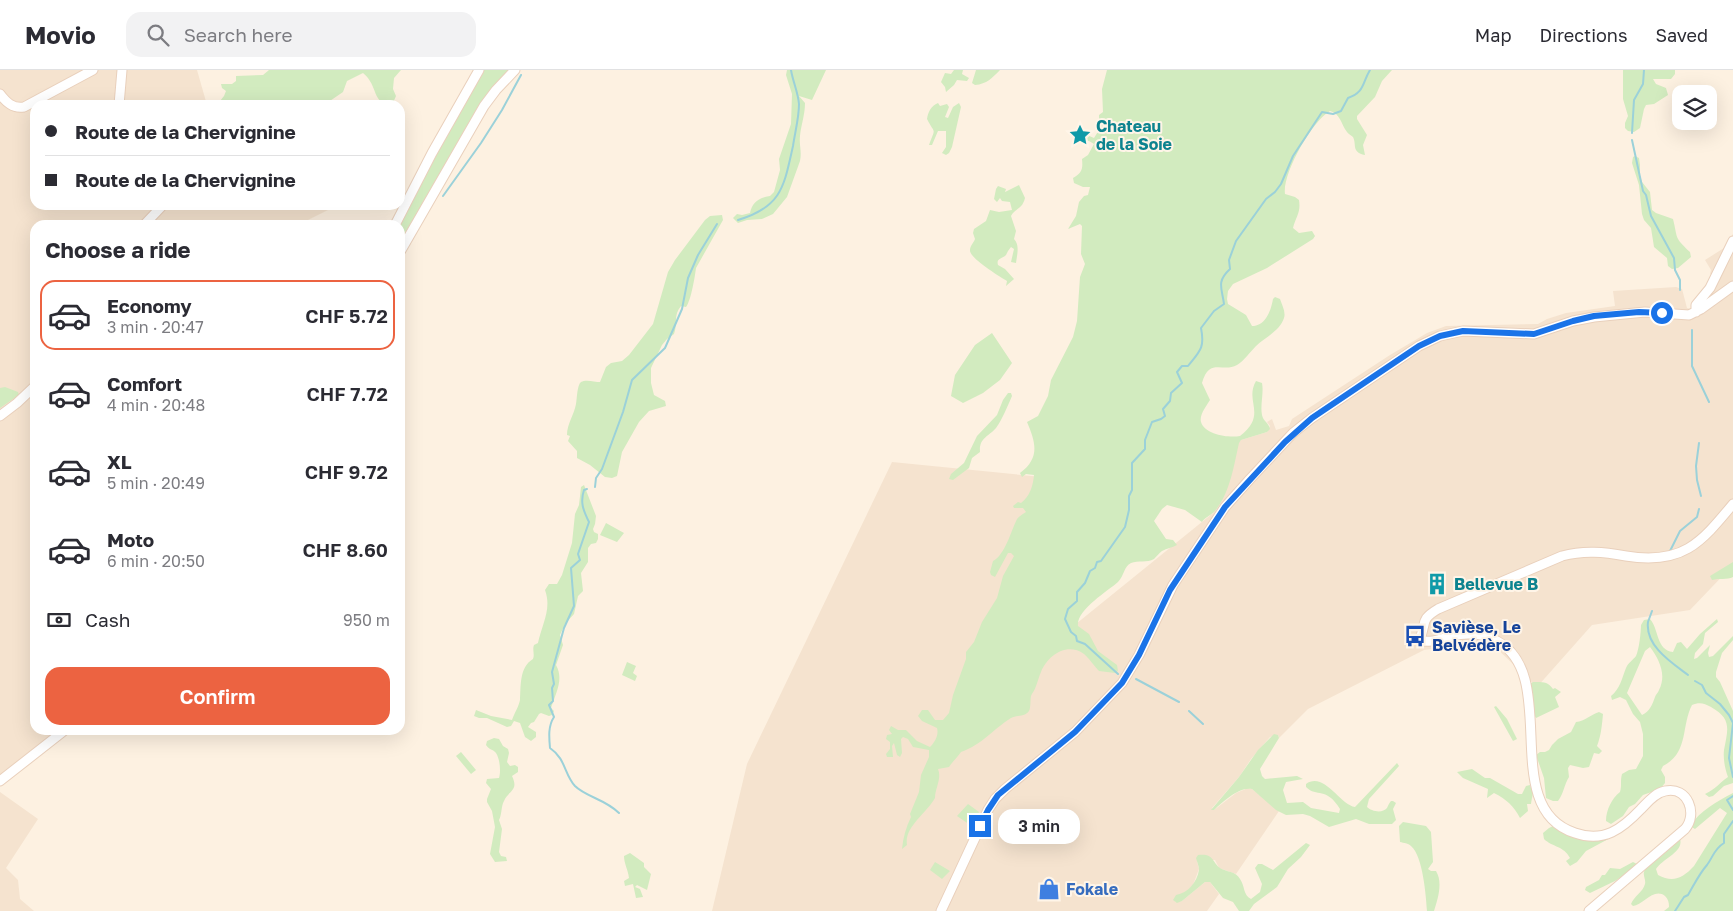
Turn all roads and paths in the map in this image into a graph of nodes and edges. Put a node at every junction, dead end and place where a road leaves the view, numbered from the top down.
1 (93, 70) edge
2 (122, 70) edge
3 (479, 70) edge
4 (515, 70) edge
5 (0, 94) edge
6 (37, 100) edge
7 (119, 100) edge
8 (30, 104) edge
9 (405, 206) edge
10 (158, 210) edge
11 (149, 220) edge
12 (1733, 241) edge
13 (405, 243) edge
14 (1733, 286) edge
15 (1696, 312) junction
16 (30, 391) edge
17 (0, 416) edge
18 (1733, 504) edge
19 (59, 735) edge
20 (0, 781) edge
21 (941, 911) edge
22 (1589, 911) edge

1 - 6 street
2 - 7 street
3 - 9 street
4 - 13 street
5 - 8 street
10 - 11 street
12 - 15 street
14 - 15 street
15 - 21 street
16 - 17 street
18 - 22 street
19 - 20 street

